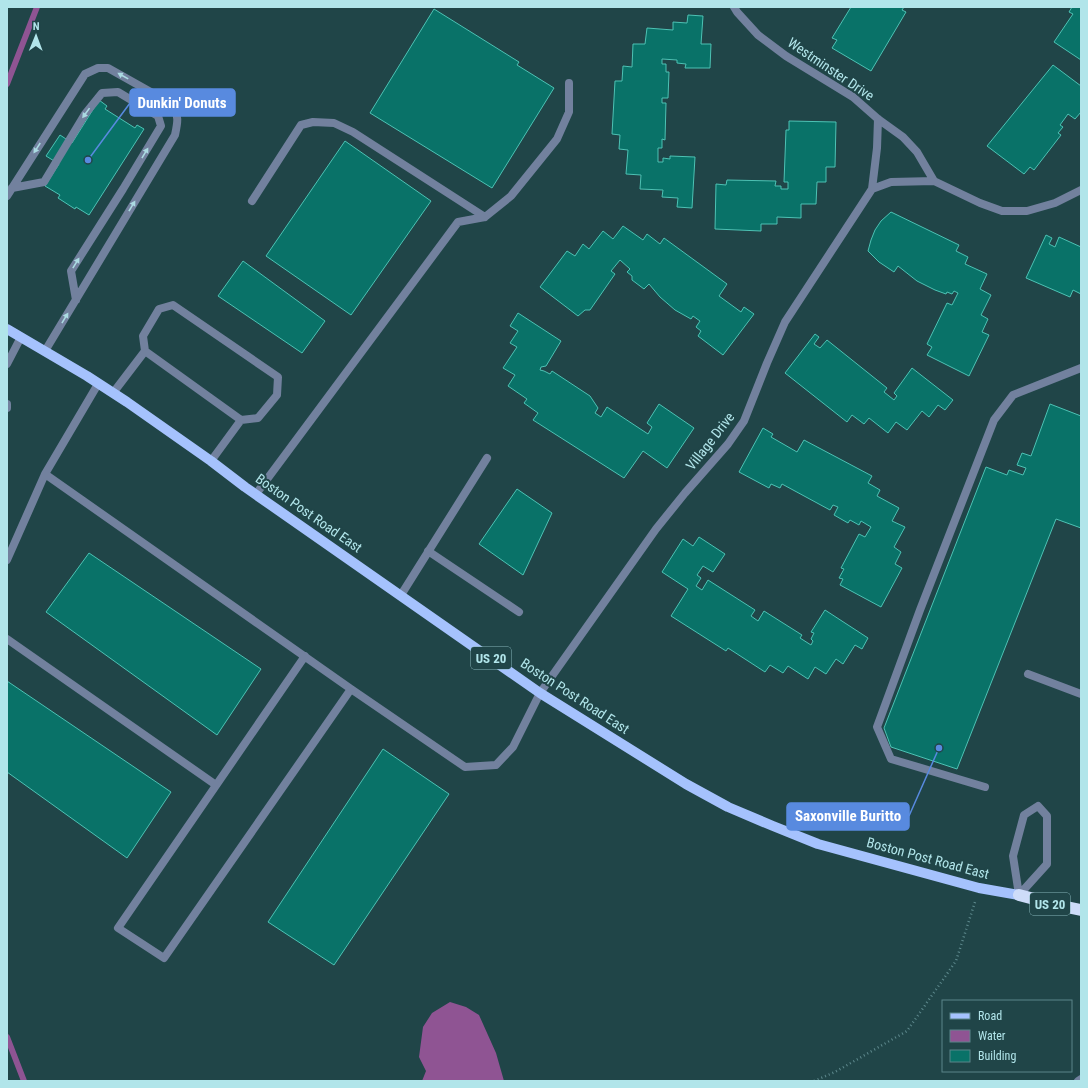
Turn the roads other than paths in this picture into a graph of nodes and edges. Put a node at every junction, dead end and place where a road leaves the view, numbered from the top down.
1 (734, 7) edge
2 (569, 83) dead end
3 (878, 118) junction
4 (934, 181) junction
5 (12, 188) junction
6 (872, 189) junction
7 (1081, 190) edge
8 (7, 196) edge
9 (252, 201) dead end
10 (485, 217) junction
11 (76, 300) junction
12 (7, 329) edge
13 (21, 337) junction
14 (45, 351) junction
15 (145, 351) junction
16 (7, 364) edge
17 (1081, 368) edge
18 (98, 384) junction
19 (113, 393) junction
20 (7, 404) edge
21 (7, 408) edge
22 (241, 420) junction
23 (487, 458) dead end
24 (211, 461) junction
25 (45, 474) junction
26 (256, 494) junction
27 (428, 552) junction
28 (7, 560) edge
29 (401, 595) junction
30 (519, 612) dead end
31 (7, 639) edge
32 (305, 656) junction
33 (1028, 674) dead end
34 (351, 689) junction
35 (540, 693) junction
36 (1081, 694) edge
37 (216, 785) junction
38 (985, 787) dead end
39 (1019, 895) junction
40 (1081, 910) edge
41 (1081, 1079) edge
42 (1078, 1081) edge

1 - 3 street, Westminster Drive
2 - 10 street
3 - 4 street, Westminster Drive
3 - 6 street, Village Drive
4 - 6 street
4 - 7 street
5 - 8 street
11 -> 5 street
11 -> 5 street
6 - 35 street, Village Drive
9 - 10 street
10 - 26 street
14 -> 11 street
12 - 13 main road, Boston Post Road East / US 20
13 - 14 main road, Boston Post Road East / US 20
13 - 16 street
14 - 18 main road, Boston Post Road East / US 20
15 - 19 street
15 - 22 street
15 - 22 street
17 - 38 street
18 - 19 main road, Boston Post Road East / US 20
18 - 25 street
19 - 24 main road, Boston Post Road East / US 20
20 - 21 street
22 - 24 street
23 - 27 street
24 - 26 main road, Boston Post Road East / US 20
25 - 28 street
25 - 32 street, Village Drive
26 - 29 main road, Boston Post Road East / US 20
27 - 29 street
27 - 30 street
29 - 35 main road, Boston Post Road East / US 20
31 - 37 street
32 - 34 street, Village Drive
32 - 37 street
33 - 36 street
34 - 35 street, Village Drive
34 - 37 street
35 - 39 main road, Boston Post Road East / US 20
39 - 39 street
39 - 40 highway, Boston Post Road East / US 20
41 - 42 street

